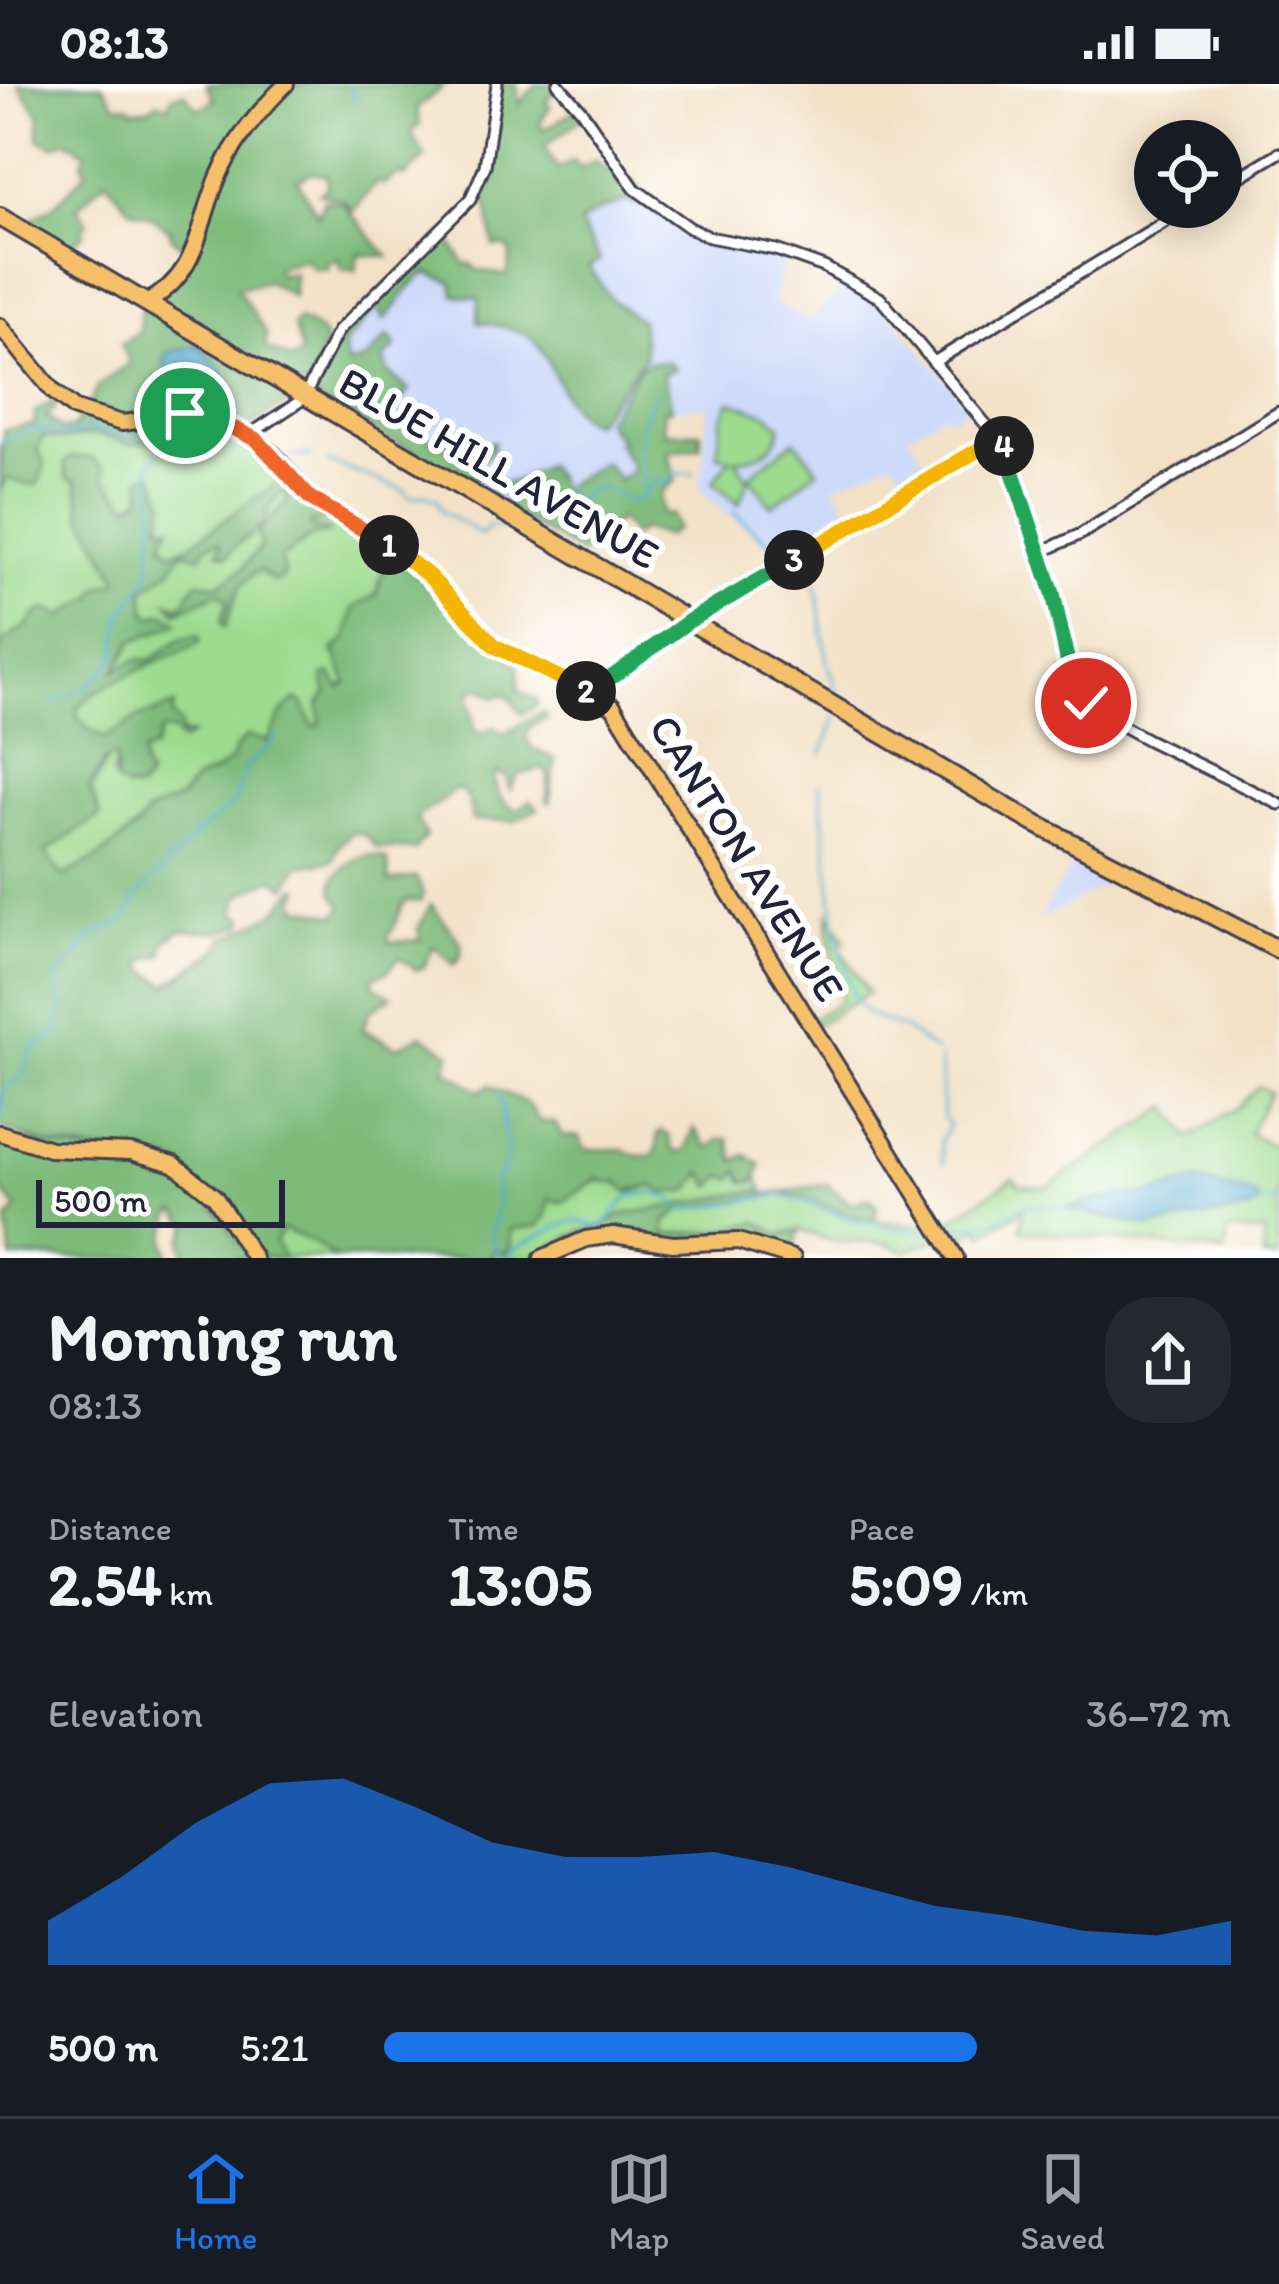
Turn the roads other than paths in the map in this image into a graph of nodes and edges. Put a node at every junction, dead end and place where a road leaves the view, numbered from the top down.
1 (286, 84) edge
2 (497, 84) edge
3 (558, 84) edge
4 (1279, 153) edge
5 (1242, 175) edge
6 (0, 217) edge
7 (1155, 228) edge
8 (146, 302) junction
9 (0, 326) edge
10 (934, 362) junction
11 (305, 396) junction
12 (1279, 412) edge
13 (249, 435) junction
14 (998, 438) junction
15 (1040, 554) junction
16 (689, 621) junction
17 (592, 694) junction
18 (1279, 804) edge
19 (1279, 950) edge
20 (0, 1133) edge
21 (254, 1258) edge
22 (542, 1258) edge
23 (793, 1258) edge
24 (956, 1258) edge

1 - 8 main road
2 - 11 street
3 - 10 street
4 - 5 street
6 - 8 highway, BLUE HILL AVENUE
7 - 10 street
8 - 11 highway, BLUE HILL AVENUE
9 - 13 main road, CANTON AVENUE
10 - 14 street
11 - 13 street
11 - 16 highway, BLUE HILL AVENUE
12 - 15 street
13 - 17 main road, CANTON AVENUE
14 - 15 street
14 - 16 street
15 - 18 street
16 - 17 street
16 - 19 highway, BLUE HILL AVENUE
17 - 24 main road, CANTON AVENUE
20 - 21 main road
22 - 23 main road

